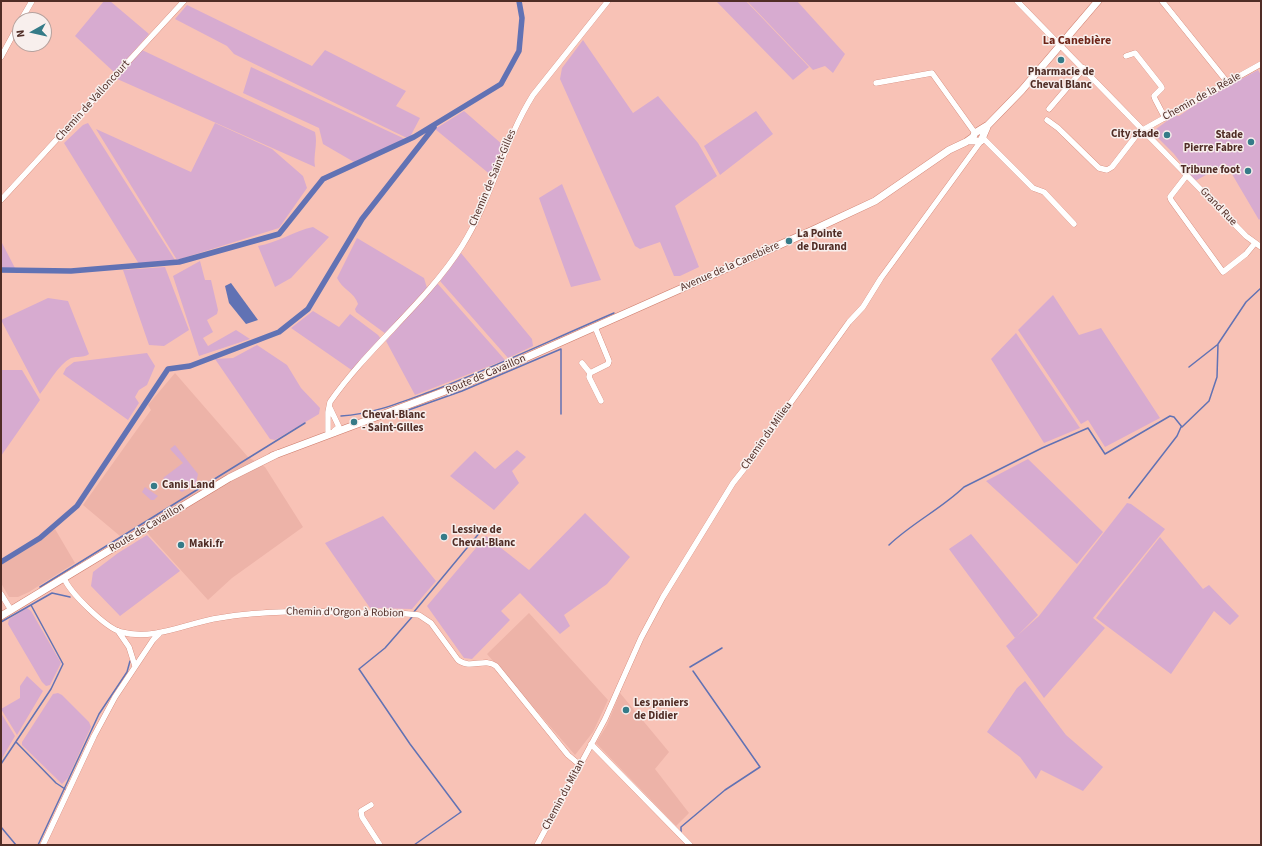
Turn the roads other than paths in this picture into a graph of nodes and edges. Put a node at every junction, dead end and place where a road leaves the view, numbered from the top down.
1 (32, 1) edge
2 (184, 1) edge
3 (608, 1) edge
4 (1017, 1) edge
5 (1098, 1) edge
6 (1162, 1) edge
7 (26, 12) edge
8 (12, 37) edge
9 (1060, 44) junction
10 (1126, 56) dead end
11 (1, 57) edge
12 (1261, 64) edge
13 (1084, 68) junction
14 (876, 83) dead end
15 (1228, 83) junction
16 (1049, 109) dead end
17 (1165, 118) junction
18 (1047, 120) dead end
19 (1143, 130) junction
20 (978, 138) junction
21 (1187, 175) junction
22 (1, 200) edge
23 (1074, 224) dead end
24 (1255, 243) junction
25 (1261, 247) edge
26 (595, 327) junction
27 (582, 363) dead end
28 (590, 373) junction
29 (601, 401) dead end
30 (330, 408) junction
31 (338, 430) junction
32 (328, 432) junction
33 (305, 444) junction
34 (272, 456) junction
35 (64, 578) junction
36 (1, 594) edge
37 (11, 610) junction
38 (1, 616) edge
39 (118, 631) junction
40 (160, 634) junction
41 (135, 666) junction
42 (591, 744) junction
43 (580, 765) junction
44 (371, 805) dead end
45 (43, 845) edge
46 (380, 845) edge
47 (536, 845) edge
48 (690, 845) edge

1 - 7 street
2 - 22 street, Chemin de Valloncourt
3 - 30 street, Chemin de Saint-Gilles
4 - 9 street, Grand Rue
5 - 9 main road
6 - 15 street
8 - 11 street
9 - 13 street, Grand Rue
9 - 20 main road
10 - 17 street
12 - 15 street, Chemin de la Réale
13 - 16 street
13 - 19 street, Grand Rue
14 - 20 street
15 - 17 street, Chemin de la Réale
17 - 19 street, Chemin de la Réale
18 - 19 street, Chemin de la Réale
19 - 21 street, Grand Rue
20 - 23 street
20 - 26 main road, Avenue de la Canebière
20 - 42 street, Chemin du Milieu
21 - 24 street, Grand Rue
21 - 24 street
24 - 25 street, Grand Rue
26 - 28 street
26 - 31 main road, Route de Cavaillon
27 - 28 street
28 - 29 street
30 - 31 street
30 - 32 street
31 - 32 main road, Route de Cavaillon
31 - 33 main road, Route de Cavaillon
32 - 33 street
32 - 34 main road, Route de Cavaillon
33 - 34 main road, Route de Cavaillon
34 - 35 main road, Route de Cavaillon
35 - 37 main road, Route de Cavaillon
35 - 39 street, Chemin d'Orgon à Robion
36 - 37 street
37 - 38 main road, Route de Cavaillon
39 - 40 street, Chemin d'Orgon à Robion
39 - 41 street
40 - 41 street
40 - 43 street, Chemin d'Orgon à Robion
41 - 45 street
42 - 43 street, Chemin du Mitan
42 - 48 street
43 - 47 street, Chemin du Mitan
44 - 46 street

